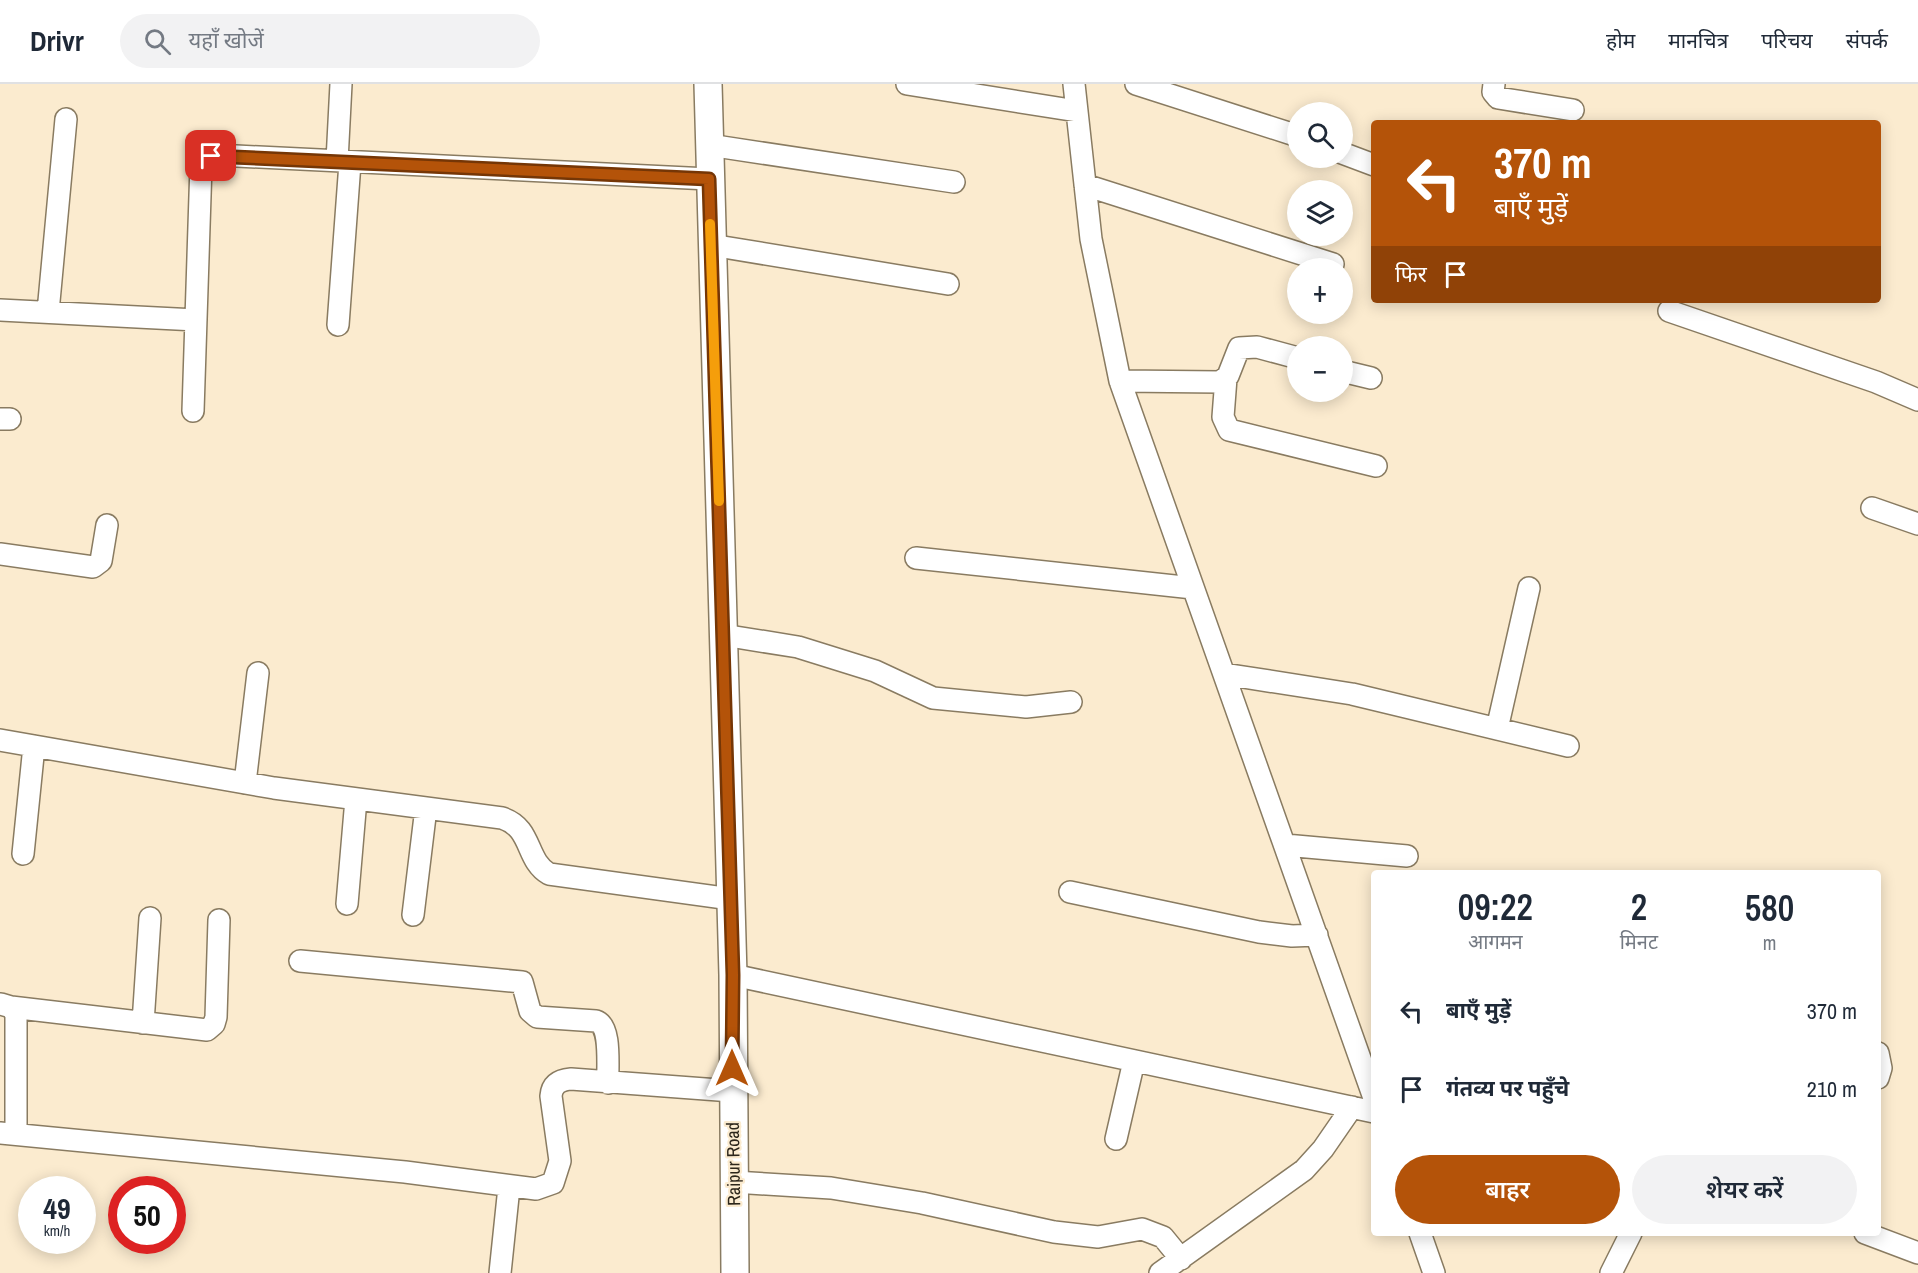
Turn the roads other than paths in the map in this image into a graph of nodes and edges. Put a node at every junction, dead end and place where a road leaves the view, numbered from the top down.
1 (341, 84) edge
2 (708, 84) edge
3 (908, 84) edge
4 (1074, 84) edge
5 (1136, 84) edge
6 (1494, 84) edge
7 (1573, 110) dead end
8 (1077, 111) junction
9 (66, 119) dead end
10 (1287, 132) edge
11 (709, 145) junction
12 (1353, 157) edge
13 (343, 162) junction
14 (1371, 164) edge
15 (709, 179) junction
16 (954, 182) dead end
17 (1085, 185) junction
18 (711, 245) junction
19 (1314, 258) edge
20 (948, 284) dead end
21 (0, 310) edge
22 (1669, 311) dead end
23 (48, 312) junction
24 (196, 320) junction
25 (338, 325) dead end
26 (1287, 355) edge
27 (1353, 373) edge
28 (1226, 378) junction
29 (1371, 378) dead end
30 (1120, 381) junction
31 (1918, 400) edge
32 (193, 411) dead end
33 (1376, 466) dead end
34 (1872, 508) dead end
35 (1918, 524) edge
36 (107, 525) dead end
37 (0, 554) edge
38 (916, 558) dead end
39 (1193, 588) junction
40 (1529, 588) dead end
41 (723, 635) junction
42 (258, 673) dead end
43 (1224, 674) junction
44 (1071, 702) dead end
45 (1497, 729) junction
46 (0, 740) edge
47 (34, 746) junction
48 (1568, 746) dead end
49 (244, 783) junction
50 (356, 799) junction
51 (426, 808) junction
52 (1285, 844) junction
53 (23, 854) dead end
54 (1407, 856) dead end
55 (1070, 892) dead end
56 (731, 899) junction
57 (346, 904) dead end
58 (413, 915) dead end
59 (150, 918) dead end
60 (219, 920) dead end
61 (1317, 935) junction
62 (300, 961) dead end
63 (733, 975) junction
64 (5, 1005) edge
65 (143, 1023) junction
66 (8, 1047) edge
67 (1134, 1061) junction
68 (608, 1083) junction
69 (1371, 1089) edge
70 (732, 1091) junction
71 (1352, 1107) junction
72 (1371, 1111) edge
73 (8, 1133) edge
74 (1116, 1139) dead end
75 (734, 1182) junction
76 (509, 1187) junction
77 (1421, 1236) edge
78 (1630, 1236) edge
79 (1873, 1236) edge
80 (1918, 1253) edge
81 (1181, 1259) junction
82 (500, 1273) edge
83 (735, 1273) edge
84 (1160, 1273) edge
85 (1434, 1273) edge
86 (1611, 1273) edge

1 - 13 street
2 - 11 main road, Raipur Road
3 - 8 street
4 - 8 street
5 - 10 street
6 - 7 street
8 - 17 street
9 - 23 street
11 - 15 main road, Raipur Road
11 - 16 street
12 - 14 street
13 - 15 street
13 - 24 street
13 - 25 street
15 - 18 main road, Raipur Road
17 - 19 street
17 - 30 street
18 - 20 street
18 - 41 main road, Raipur Road
21 - 23 street
22 - 31 street
23 - 24 street
24 - 32 street
26 - 28 street
27 - 29 street
28 - 30 street
28 - 33 street
30 - 39 street
34 - 35 street
36 - 37 street
38 - 39 street
39 - 43 street
40 - 45 street
41 - 44 street
41 - 56 main road, Raipur Road
42 - 49 street
43 - 45 street
43 - 52 street
45 - 48 street
46 - 47 street
47 - 49 street
47 - 53 street
49 - 50 street
50 - 51 street
50 - 57 street
51 - 56 street
51 - 58 street
52 - 54 street
52 - 61 street
55 - 61 street
56 - 63 main road, Raipur Road
59 - 65 street
60 - 65 street
61 - 69 street
62 - 68 street
63 - 67 street
63 - 70 main road, Raipur Road
64 - 65 street
64 - 66 street
66 - 73 street
67 - 71 street
67 - 74 street
68 - 70 street
68 - 76 street
70 - 75 main road, Raipur Road
71 - 72 street
71 - 81 street
73 - 76 street
75 - 81 street
75 - 83 main road, Raipur Road
76 - 82 street
77 - 85 street
78 - 86 street
79 - 80 street
81 - 84 street

